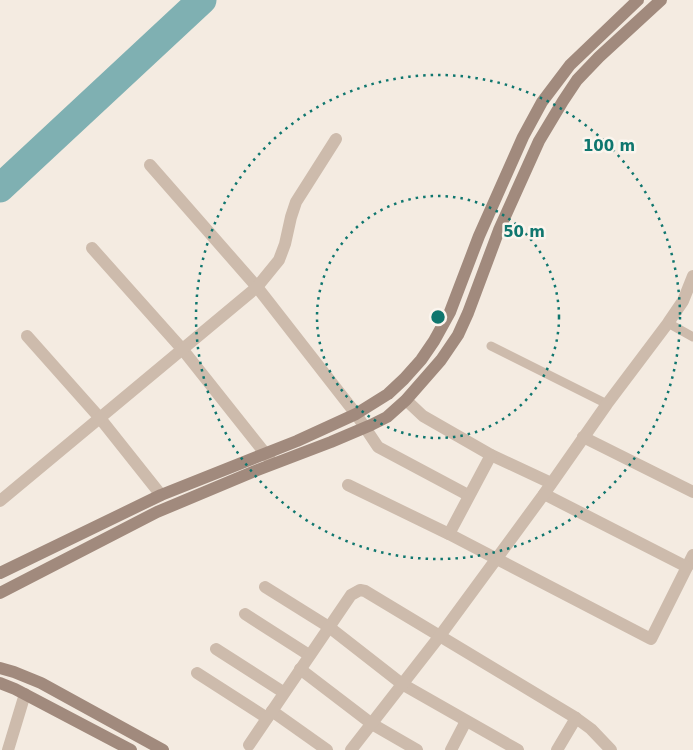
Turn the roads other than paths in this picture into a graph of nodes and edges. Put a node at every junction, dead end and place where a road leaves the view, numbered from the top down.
1 (638, 0) edge
2 (661, 0) edge
3 (336, 139) dead end
4 (150, 165) dead end
5 (92, 248) dead end
6 (693, 276) edge
7 (257, 287) junction
8 (668, 323) junction
9 (27, 336) dead end
10 (693, 337) edge
11 (490, 346) dead end
12 (183, 350) junction
13 (406, 400) junction
14 (607, 404) junction
15 (356, 414) junction
16 (99, 417) junction
17 (365, 428) junction
18 (583, 438) junction
19 (266, 453) junction
20 (491, 455) junction
21 (274, 464) junction
22 (551, 483) junction
23 (348, 485) dead end
24 (693, 492) edge
25 (544, 494) junction
26 (161, 495) junction
27 (468, 495) junction
28 (0, 501) edge
29 (449, 534) junction
30 (693, 555) edge
31 (495, 558) junction
32 (687, 567) junction
33 (0, 573) edge
34 (265, 587) dead end
35 (0, 593) edge
36 (245, 614) dead end
37 (329, 627) junction
38 (439, 636) junction
39 (216, 649) dead end
40 (309, 655) junction
41 (0, 668) edge
42 (300, 669) junction
43 (197, 673) dead end
44 (0, 683) edge
45 (402, 684) junction
46 (284, 692) junction
47 (25, 694) junction
48 (269, 714) junction
49 (576, 718) junction
50 (466, 721) junction
51 (372, 724) junction
52 (6, 736) edge
53 (249, 745) dead end
54 (354, 749) edge
55 (8, 750) edge
56 (131, 750) edge
57 (163, 750) edge
58 (326, 750) edge
59 (417, 750) edge
60 (450, 750) edge
61 (518, 750) edge
62 (557, 750) edge
63 (611, 750) edge

1 - 15 street
2 - 13 street
3 - 7 street
4 - 7 street
5 - 12 street
6 - 8 street
7 - 12 street
7 - 15 street
8 - 10 lane
8 - 14 street
9 - 16 street
11 - 14 lane
12 - 16 street
12 - 19 street
13 - 17 street
13 - 20 street
14 - 18 street
15 - 17 street
15 - 19 street
16 - 26 street
16 - 28 street
17 - 21 street
17 - 27 street
18 - 22 street
18 - 24 street
19 - 21 street
19 - 26 street
20 - 22 street
20 - 27 street
21 - 35 street
22 - 25 street
23 - 29 street
25 - 31 street
25 - 32 street
26 - 33 street
27 - 29 street
29 - 31 street
30 - 32 street
31 - 32 street
31 - 38 street
34 - 37 street
36 - 40 street
37 - 38 street
37 - 40 street
37 - 45 street
38 - 45 street
38 - 49 street
39 - 46 street
40 - 42 street
41 - 57 street
42 - 46 street
42 - 51 street
43 - 48 street
44 - 47 street
45 - 50 street
45 - 51 street
46 - 48 street
47 - 52 street
47 - 56 street
48 - 53 street
48 - 58 street
49 - 62 street
49 - 63 street
50 - 60 street
50 - 61 street
51 - 54 street
51 - 59 street
52 - 55 street

